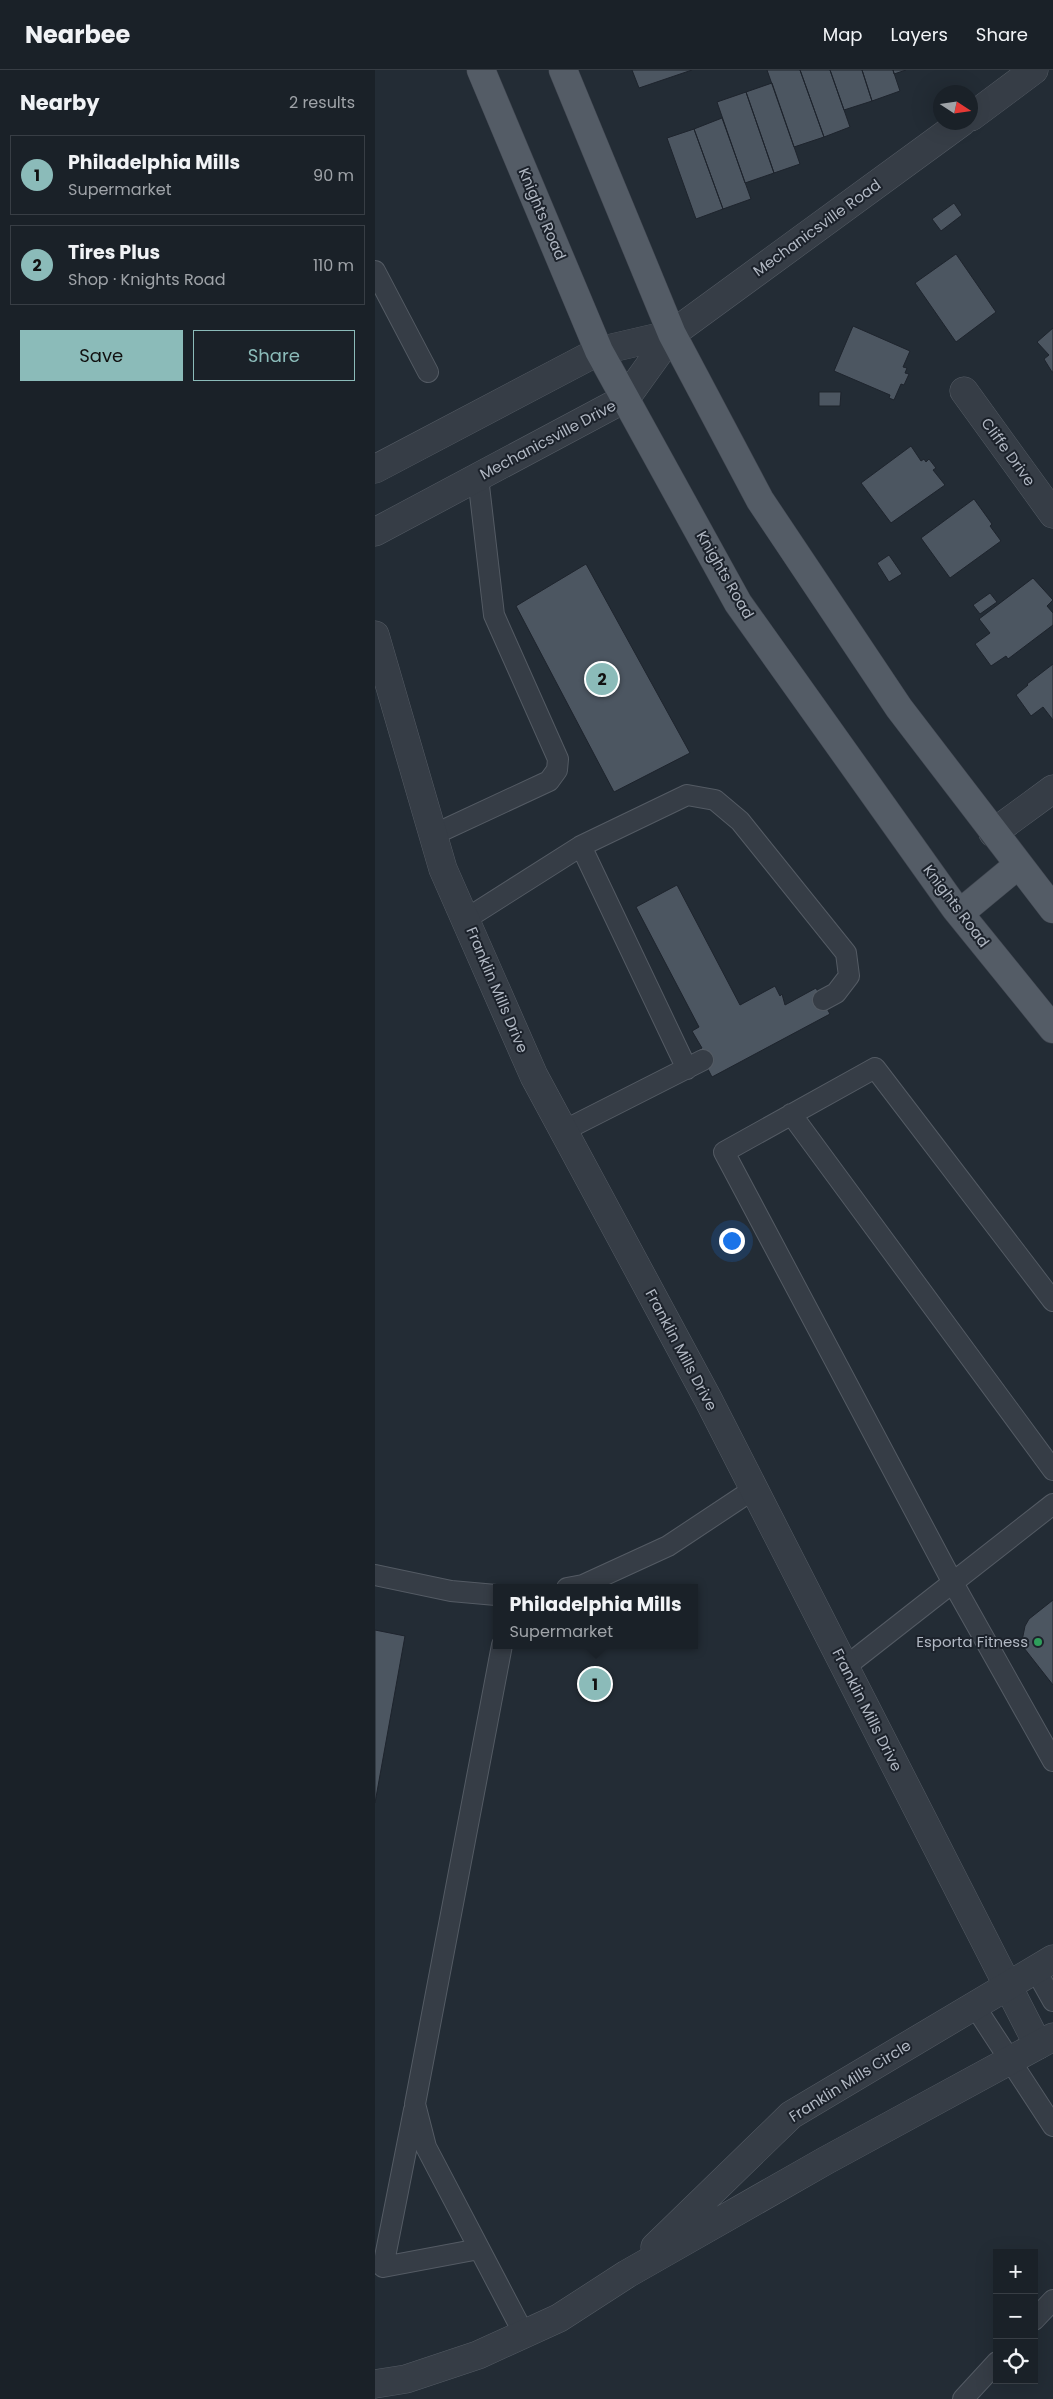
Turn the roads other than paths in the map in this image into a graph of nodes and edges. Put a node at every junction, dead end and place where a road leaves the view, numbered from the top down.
1 (481, 70) edge
2 (563, 70) edge
3 (1022, 74) edge
4 (978, 110) edge
5 (951, 130) edge
6 (375, 272) edge
7 (672, 334) junction
8 (599, 351) junction
9 (428, 372) dead end
10 (964, 391) dead end
11 (626, 398) junction
12 (375, 469) edge
13 (478, 478) junction
14 (1053, 514) edge
15 (375, 532) edge
16 (375, 634) edge
17 (381, 683) edge
18 (1053, 789) edge
19 (993, 833) junction
20 (433, 835) junction
21 (581, 846) junction
22 (1018, 865) junction
23 (1053, 909) edge
24 (960, 913) junction
25 (466, 919) junction
26 (823, 1000) dead end
27 (1053, 1029) edge
28 (791, 1114) junction
29 (563, 1131) junction
30 (1053, 1301) edge
31 (1053, 1470) edge
32 (754, 1489) junction
33 (1053, 1504) edge
34 (375, 1575) edge
35 (953, 1582) junction
36 (585, 1584) edge
37 (493, 1595) edge
38 (500, 1649) edge
39 (845, 1667) junction
40 (1053, 1762) edge
41 (1044, 1964) edge
42 (1007, 1985) junction
43 (1053, 2001) edge
44 (974, 2005) junction
45 (1045, 2041) edge
46 (1009, 2060) junction
47 (415, 2104) junction
48 (1053, 2126) edge
49 (479, 2249) junction
50 (627, 2274) junction
51 (1053, 2300) edge
52 (1038, 2316) edge
53 (524, 2334) junction
54 (993, 2366) edge
55 (375, 2384) edge
56 (963, 2399) edge

1 - 8 main road, Knights Road
2 - 7 main road
3 - 4 street
5 - 7 street, Mechanicsville Road
6 - 9 lane
7 - 8 street
7 - 11 street, Mechanicsville Drive
7 - 19 main road
8 - 11 main road, Knights Road
8 - 12 street
10 - 14 street, Cliffe Drive
11 - 13 street, Mechanicsville Drive
11 - 24 main road, Knights Road
13 - 15 street, Mechanicsville Drive
13 - 20 lane
16 - 17 street, Franklin Mills Drive
17 - 20 street, Franklin Mills Drive
18 - 19 street
19 - 22 main road
20 - 25 street, Franklin Mills Drive
21 - 25 lane
21 - 26 lane
21 - 29 lane
22 - 23 main road
22 - 24 main road
24 - 27 main road, Knights Road
25 - 29 street, Franklin Mills Drive
28 - 30 lane
28 - 31 lane
28 - 35 lane
29 - 32 street, Franklin Mills Drive
32 - 36 lane
32 - 39 street, Franklin Mills Drive
33 - 35 lane
34 - 37 lane
35 - 39 lane
35 - 40 lane
38 - 47 lane
39 - 42 street, Franklin Mills Drive
41 - 42 street, Franklin Mills Circle
41 - 43 lane
42 - 44 street, Franklin Mills Circle
42 - 45 street, Franklin Mills Drive
44 - 46 lane
44 - 50 street, Franklin Mills Circle
45 - 46 street, Franklin Mills Circle
46 - 48 lane
46 - 50 street, Franklin Mills Circle
47 - 49 lane
47 - 49 lane
49 - 53 lane
50 - 53 street, Franklin Mills Circle
51 - 52 lane
53 - 55 street, Franklin Mills Circle
54 - 56 lane

